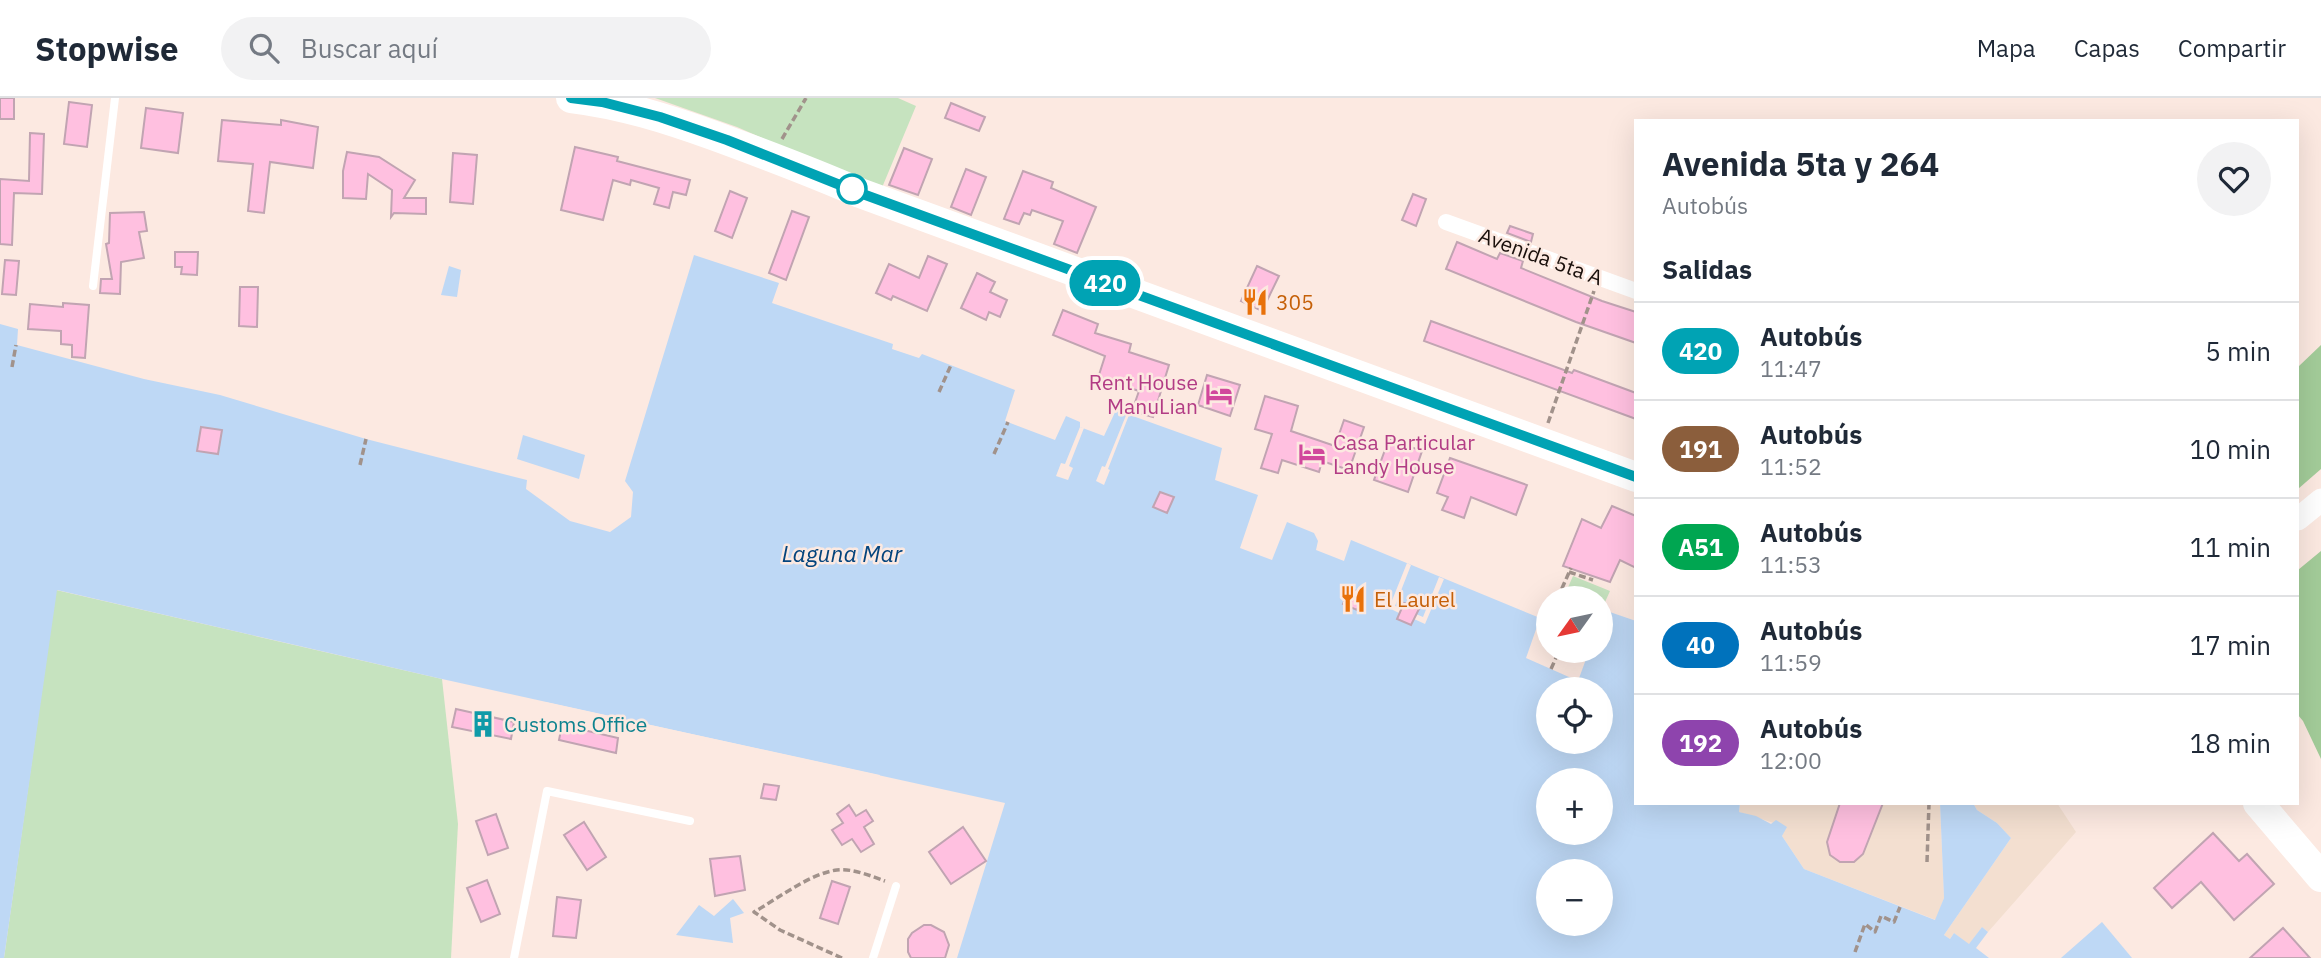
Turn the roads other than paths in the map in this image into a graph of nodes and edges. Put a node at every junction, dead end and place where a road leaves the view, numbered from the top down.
1 (115, 98) edge
2 (571, 98) edge
3 (603, 100) edge
4 (1446, 222) dead end
5 (93, 286) dead end
6 (1634, 290) edge
7 (1634, 476) edge
8 (2321, 500) edge
9 (2299, 518) edge
10 (2260, 805) edge
11 (690, 821) dead end
12 (2321, 877) edge
13 (896, 886) road end
14 (514, 958) edge
15 (873, 958) edge

1 - 5 lane
2 - 3 highway
3 - 7 highway
4 - 6 street, Avenida 5ta A
8 - 9 street
10 - 12 highway
11 - 14 lane
13 - 15 lane

